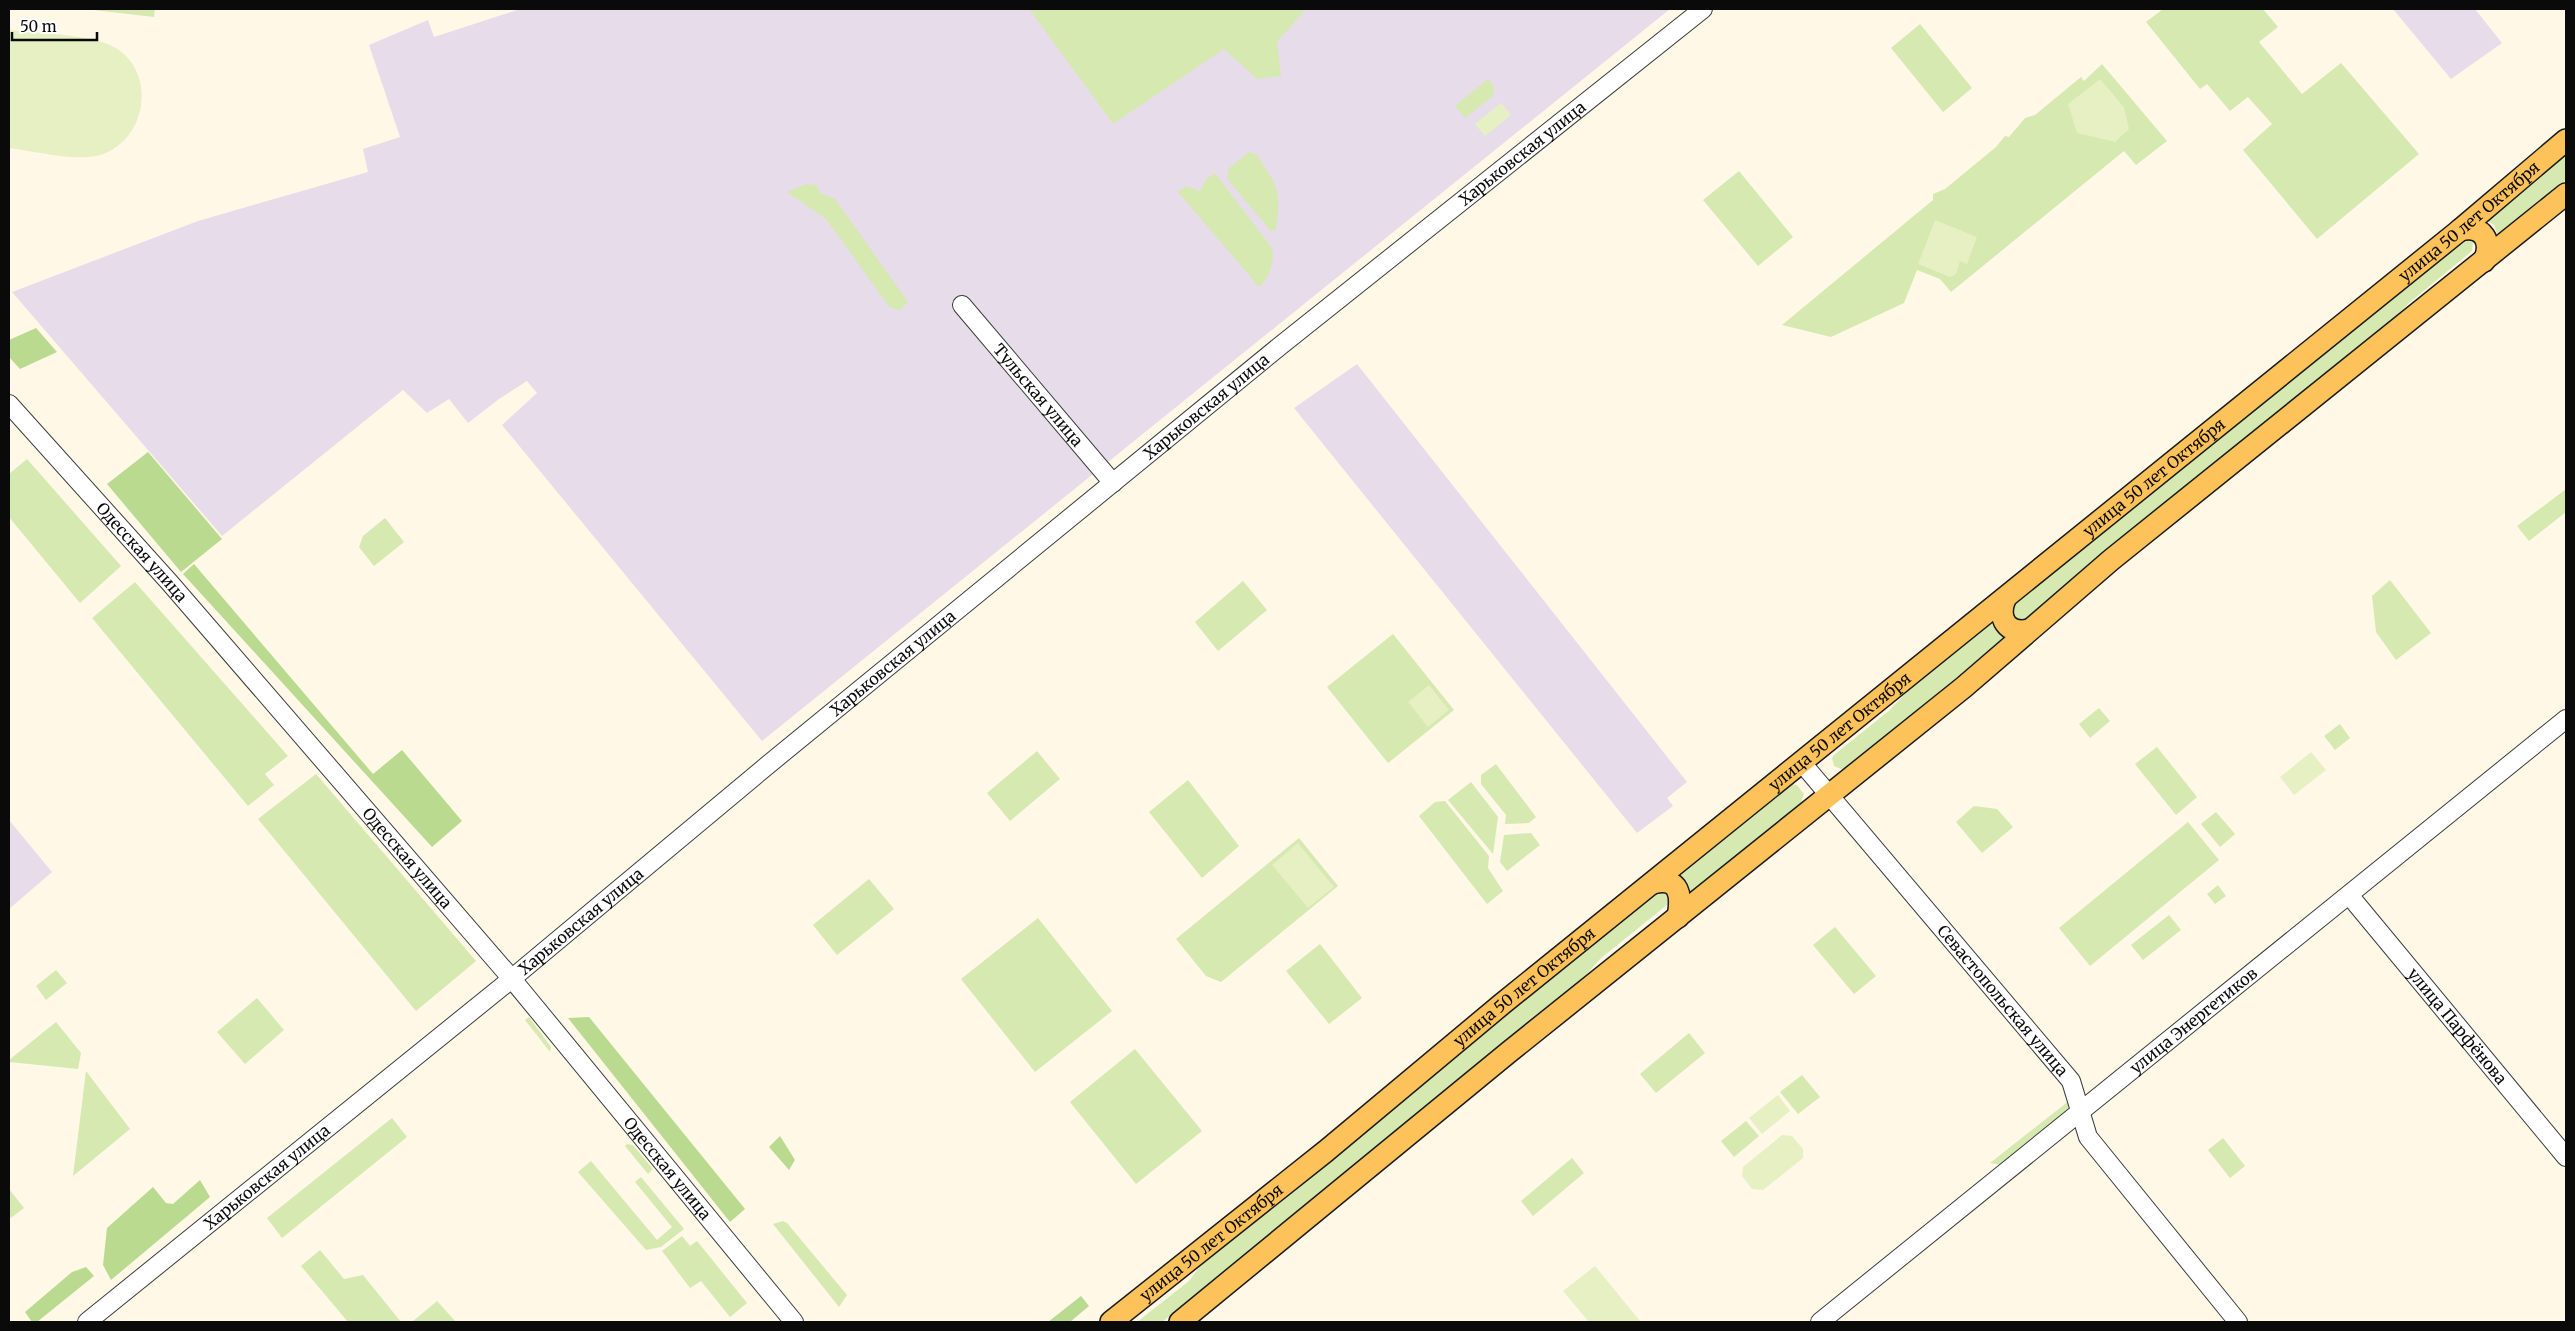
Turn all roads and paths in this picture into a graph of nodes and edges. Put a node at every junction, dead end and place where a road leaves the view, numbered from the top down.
1 (1703, 9) edge
2 (2566, 140) edge
3 (2566, 194) edge
4 (2460, 230) junction
5 (2484, 261) junction
6 (962, 306) dead end
7 (9, 404) edge
8 (1113, 483) junction
9 (2005, 599) junction
10 (2029, 630) junction
11 (2566, 719) edge
12 (1802, 763) junction
13 (1828, 796) junction
14 (1653, 884) junction
15 (2349, 895) junction
16 (1678, 917) junction
17 (512, 979) junction
18 (2082, 1110) junction
19 (2566, 1157) edge
20 (87, 1322) edge
21 (794, 1322) edge
22 (1112, 1322) edge
23 (1180, 1322) edge
24 (1820, 1322) edge
25 (2238, 1322) edge

1 - 8 street, Харьковская улица
2 - 4 main road, улица 50 лет Октября
3 - 5 main road
4 - 5 main road
4 - 9 main road, улица 50 лет Октября
5 - 10 main road
6 - 8 street, Тульская улица
7 - 17 street, Одесская улица
8 - 17 street, Харьковская улица
9 - 10 main road
9 - 12 main road, улица 50 лет Октября
10 - 13 main road
11 - 15 street, улица Энергетиков
12 - 13 street, Севастопольская улица
12 - 14 main road, улица 50 лет Октября
13 - 16 main road
13 - 18 street, Севастопольская улица
14 - 16 main road
14 - 22 main road, улица 50 лет Октября
15 - 18 street, улица Энергетиков
15 - 19 street, улица Парфёнова
16 - 23 main road
17 - 20 street, Харьковская улица
17 - 21 street, Одесская улица
18 - 24 street, улица Энергетиков
18 - 25 street, Севастопольская улица

